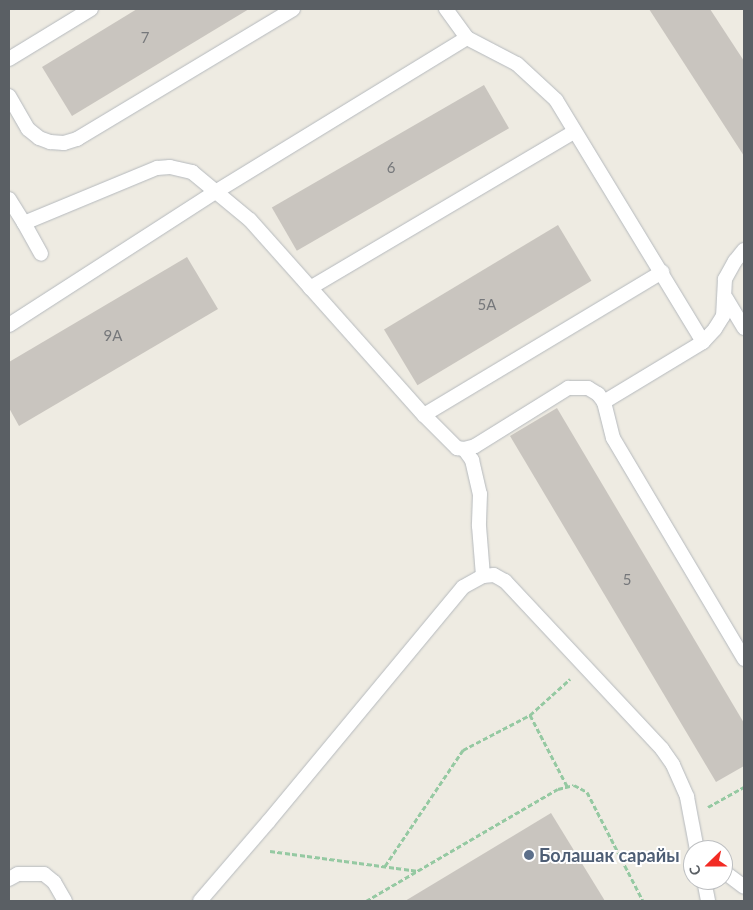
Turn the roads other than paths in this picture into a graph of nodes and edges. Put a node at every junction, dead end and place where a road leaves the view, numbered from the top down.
1 (91, 9) edge
2 (293, 9) edge
3 (446, 9) edge
4 (468, 38) junction
5 (9, 60) edge
6 (9, 96) edge
7 (574, 132) junction
8 (217, 191) junction
9 (9, 199) edge
10 (24, 223) junction
11 (744, 250) edge
12 (42, 254) dead end
13 (662, 272) junction
14 (310, 288) junction
15 (726, 298) junction
16 (9, 325) edge
17 (744, 328) edge
18 (703, 342) junction
19 (604, 402) junction
20 (424, 415) junction
21 (464, 449) junction
22 (483, 576) junction
23 (744, 659) edge
24 (695, 840) edge
25 (9, 879) edge
26 (733, 879) edge
27 (213, 887) junction
28 (744, 888) edge
29 (65, 901) edge
30 (200, 901) edge
31 (218, 901) edge

1 - 5 lane
2 - 6 lane
3 - 4 lane
4 - 7 lane
4 - 8 lane
7 - 13 lane
7 - 14 lane
8 - 10 lane
8 - 14 lane
8 - 16 lane
9 - 10 lane
10 - 12 lane
11 - 15 lane
13 - 18 lane
13 - 20 lane
14 - 20 lane
15 - 17 lane
15 - 18 lane
18 - 19 lane
19 - 21 lane
19 - 23 lane
20 - 21 lane
21 - 22 lane
22 - 24 lane
22 - 27 lane
25 - 29 lane
26 - 28 lane
27 - 30 lane
27 - 31 lane

